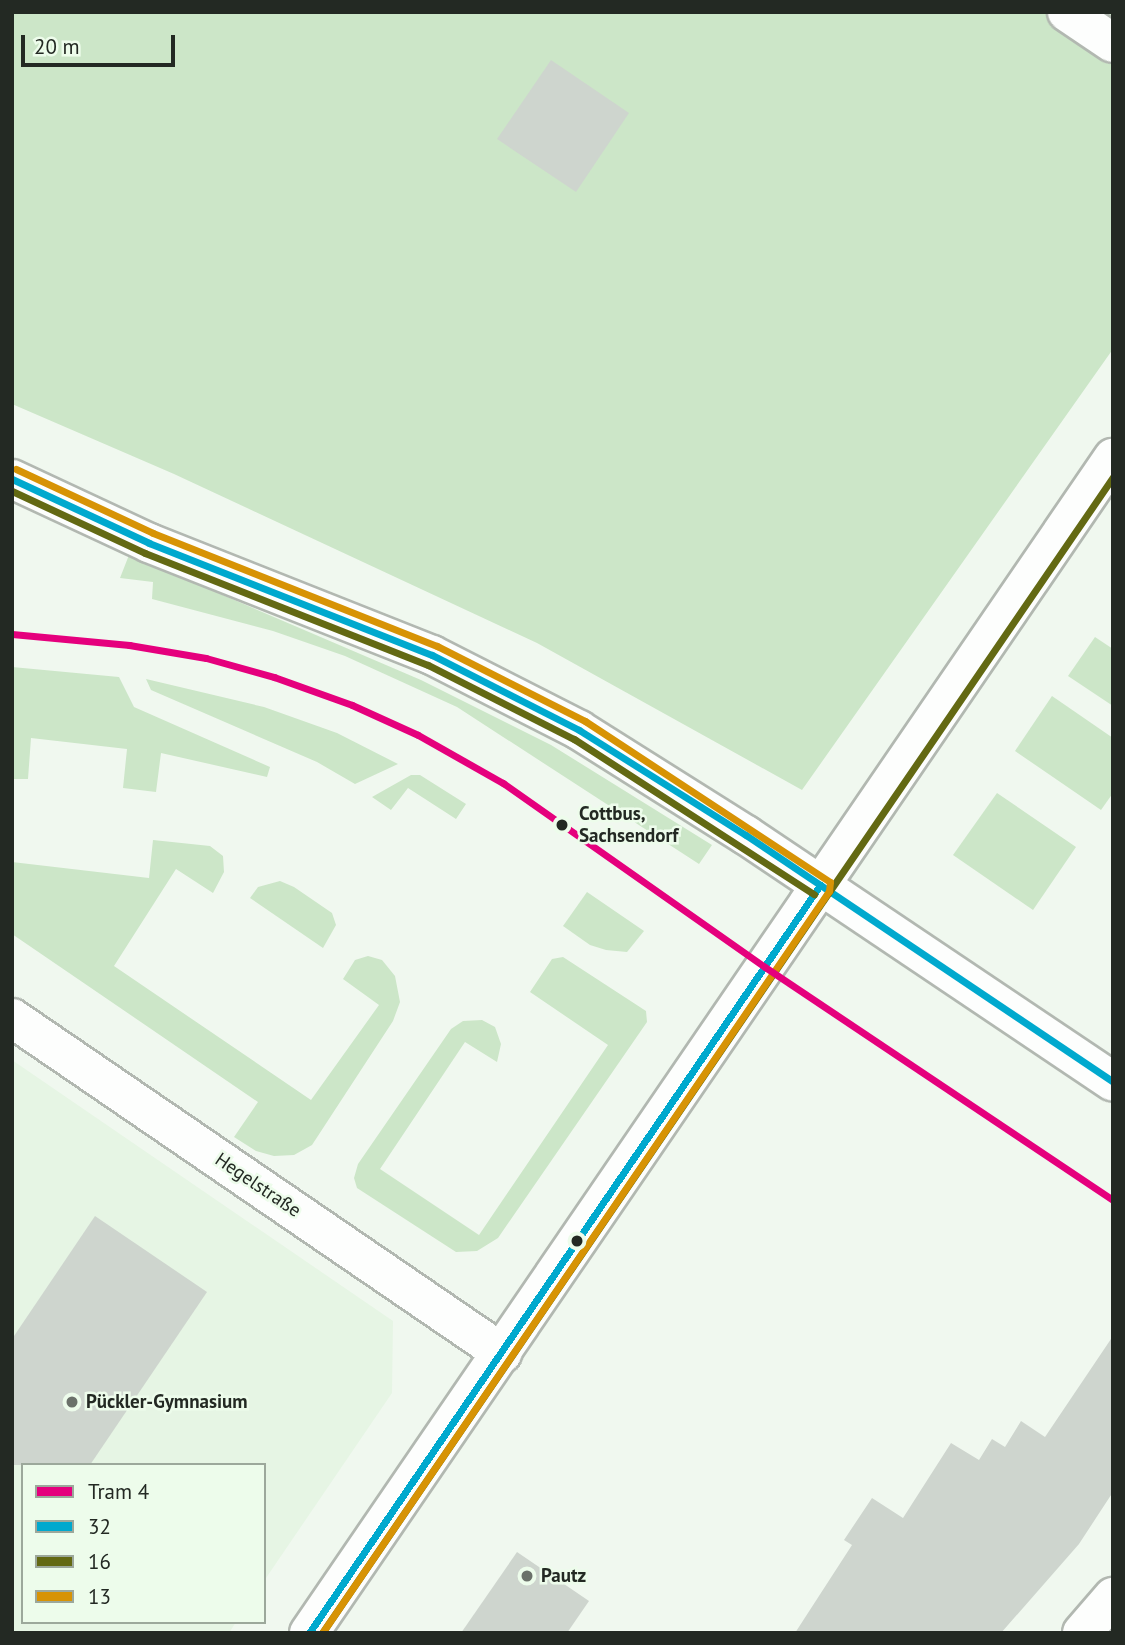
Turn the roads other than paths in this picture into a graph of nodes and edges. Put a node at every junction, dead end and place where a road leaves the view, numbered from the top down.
1 (1067, 12) edge
2 (1113, 43) edge
3 (1113, 458) edge
4 (12, 479) edge
5 (820, 885) junction
6 (12, 1018) edge
7 (1113, 1082) edge
8 (502, 1353) junction
9 (1113, 1597) edge
10 (309, 1633) edge
11 (1082, 1633) edge

1 - 2 street
3 - 5 street
4 - 5 street
5 - 7 street
5 - 8 street
6 - 8 street, Hegelstraße
8 - 10 street
9 - 11 street

